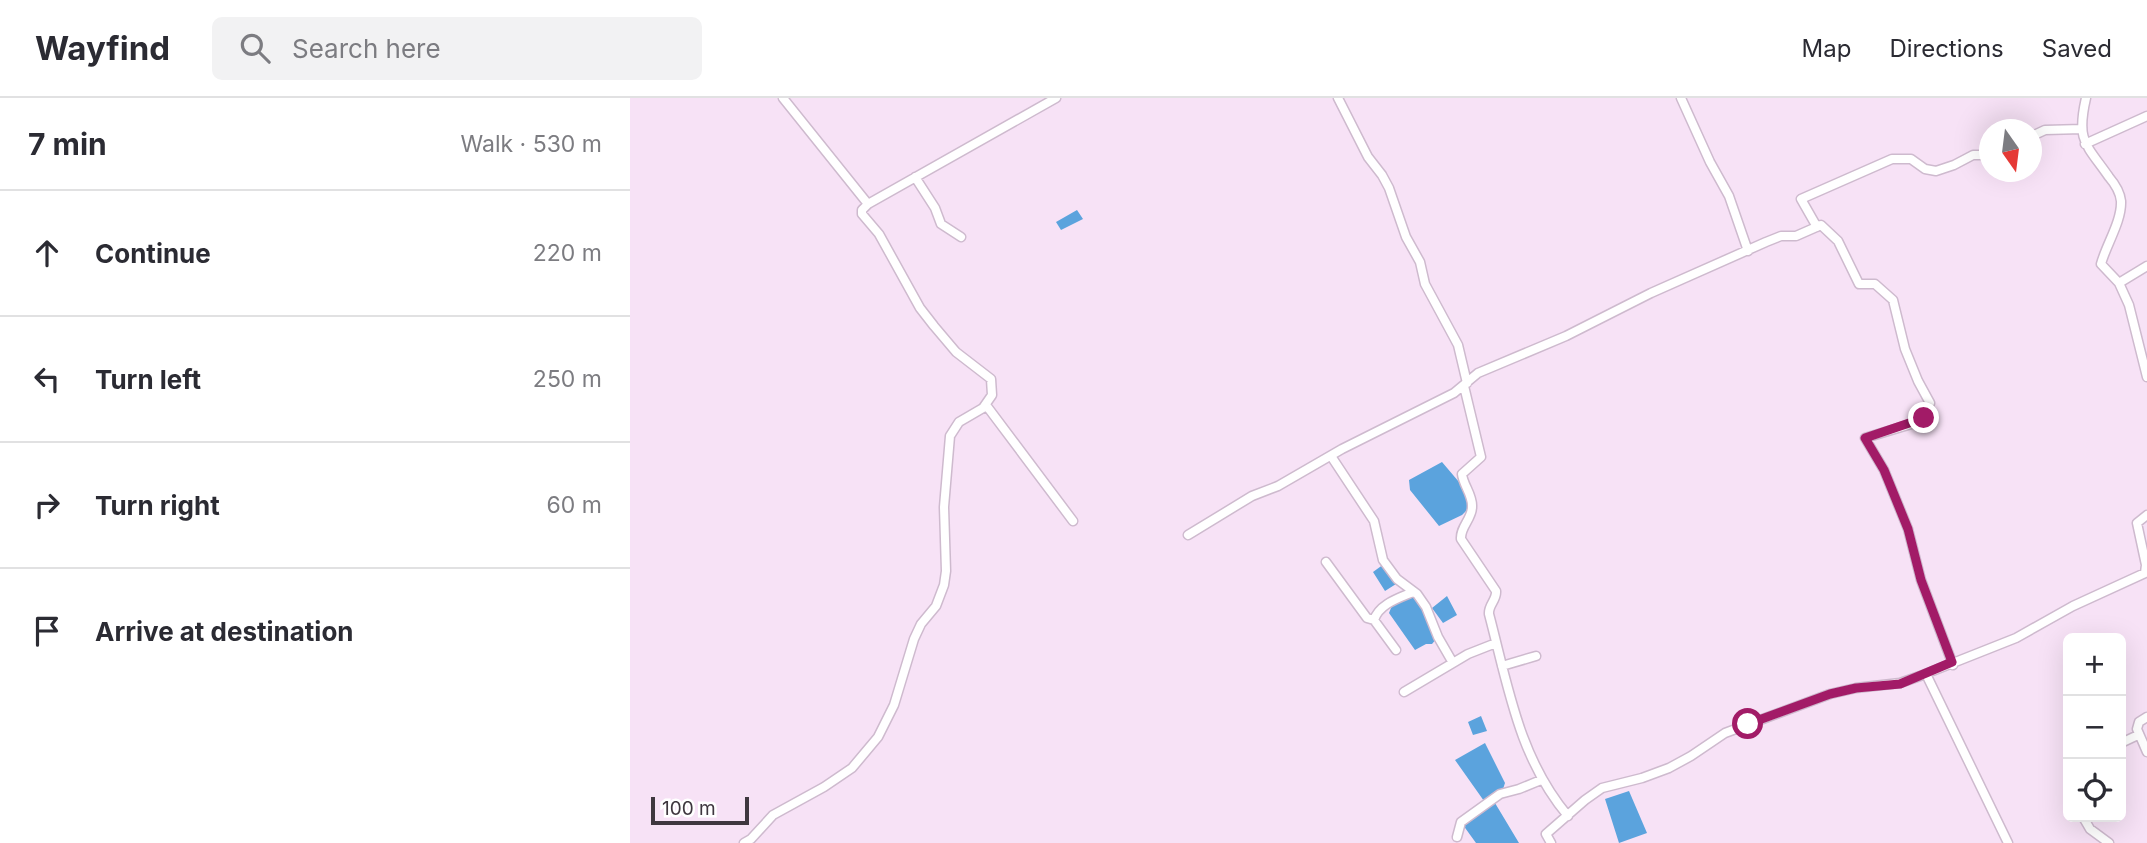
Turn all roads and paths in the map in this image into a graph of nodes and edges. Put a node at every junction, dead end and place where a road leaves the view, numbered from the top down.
1 (783, 98) edge
2 (1056, 98) edge
3 (1338, 98) edge
4 (1681, 98) edge
5 (2086, 98) edge
6 (2147, 116) edge
7 (2082, 129) junction
8 (2042, 131) edge
9 (2085, 144) junction
10 (1979, 155) edge
11 (915, 177) junction
12 (868, 204) junction
13 (1817, 227) junction
14 (961, 237) dead end
15 (1748, 251) junction
16 (2147, 266) edge
17 (2119, 283) junction
18 (2147, 377) edge
19 (1465, 385) junction
20 (986, 405) junction
21 (1331, 456) junction
22 (2147, 515) edge
23 (1073, 521) dead end
24 (1188, 535) dead end
25 (1326, 562) dead end
26 (1412, 592) junction
27 (1374, 620) junction
28 (1496, 643) junction
29 (1396, 650) dead end
30 (1536, 656) dead end
31 (1452, 663) junction
32 (1952, 664) junction
33 (1502, 666) junction
34 (1926, 674) junction
35 (1404, 692) dead end
36 (2147, 717) edge
37 (2138, 735) junction
38 (2126, 741) edge
39 (2147, 752) edge
40 (1541, 780) junction
41 (1568, 816) junction
42 (2086, 822) edge
43 (1457, 838) dead end
44 (1549, 842) edge
45 (744, 843) edge
46 (2008, 843) edge
47 (2109, 843) edge

1 - 12 street
2 - 11 street
3 - 19 street
4 - 15 street
5 - 7 street
6 - 9 street
7 - 8 street
7 - 9 street
9 - 17 street
10 - 13 street
11 - 12 street
11 - 14 street
12 - 20 street
13 - 15 street
13 - 32 street
15 - 19 street
16 - 17 street
17 - 18 street
19 - 21 street
19 - 28 street
20 - 23 street
20 - 45 street
21 - 24 street
21 - 26 street
22 - 32 street
25 - 27 street
26 - 27 street
26 - 31 street
27 - 29 street
28 - 31 street
28 - 33 street
30 - 33 street
31 - 35 street
32 - 34 street
33 - 40 street
34 - 41 street
34 - 46 street
36 - 37 street
37 - 38 street
37 - 39 street
40 - 41 street
40 - 43 street
41 - 44 street
42 - 47 street

